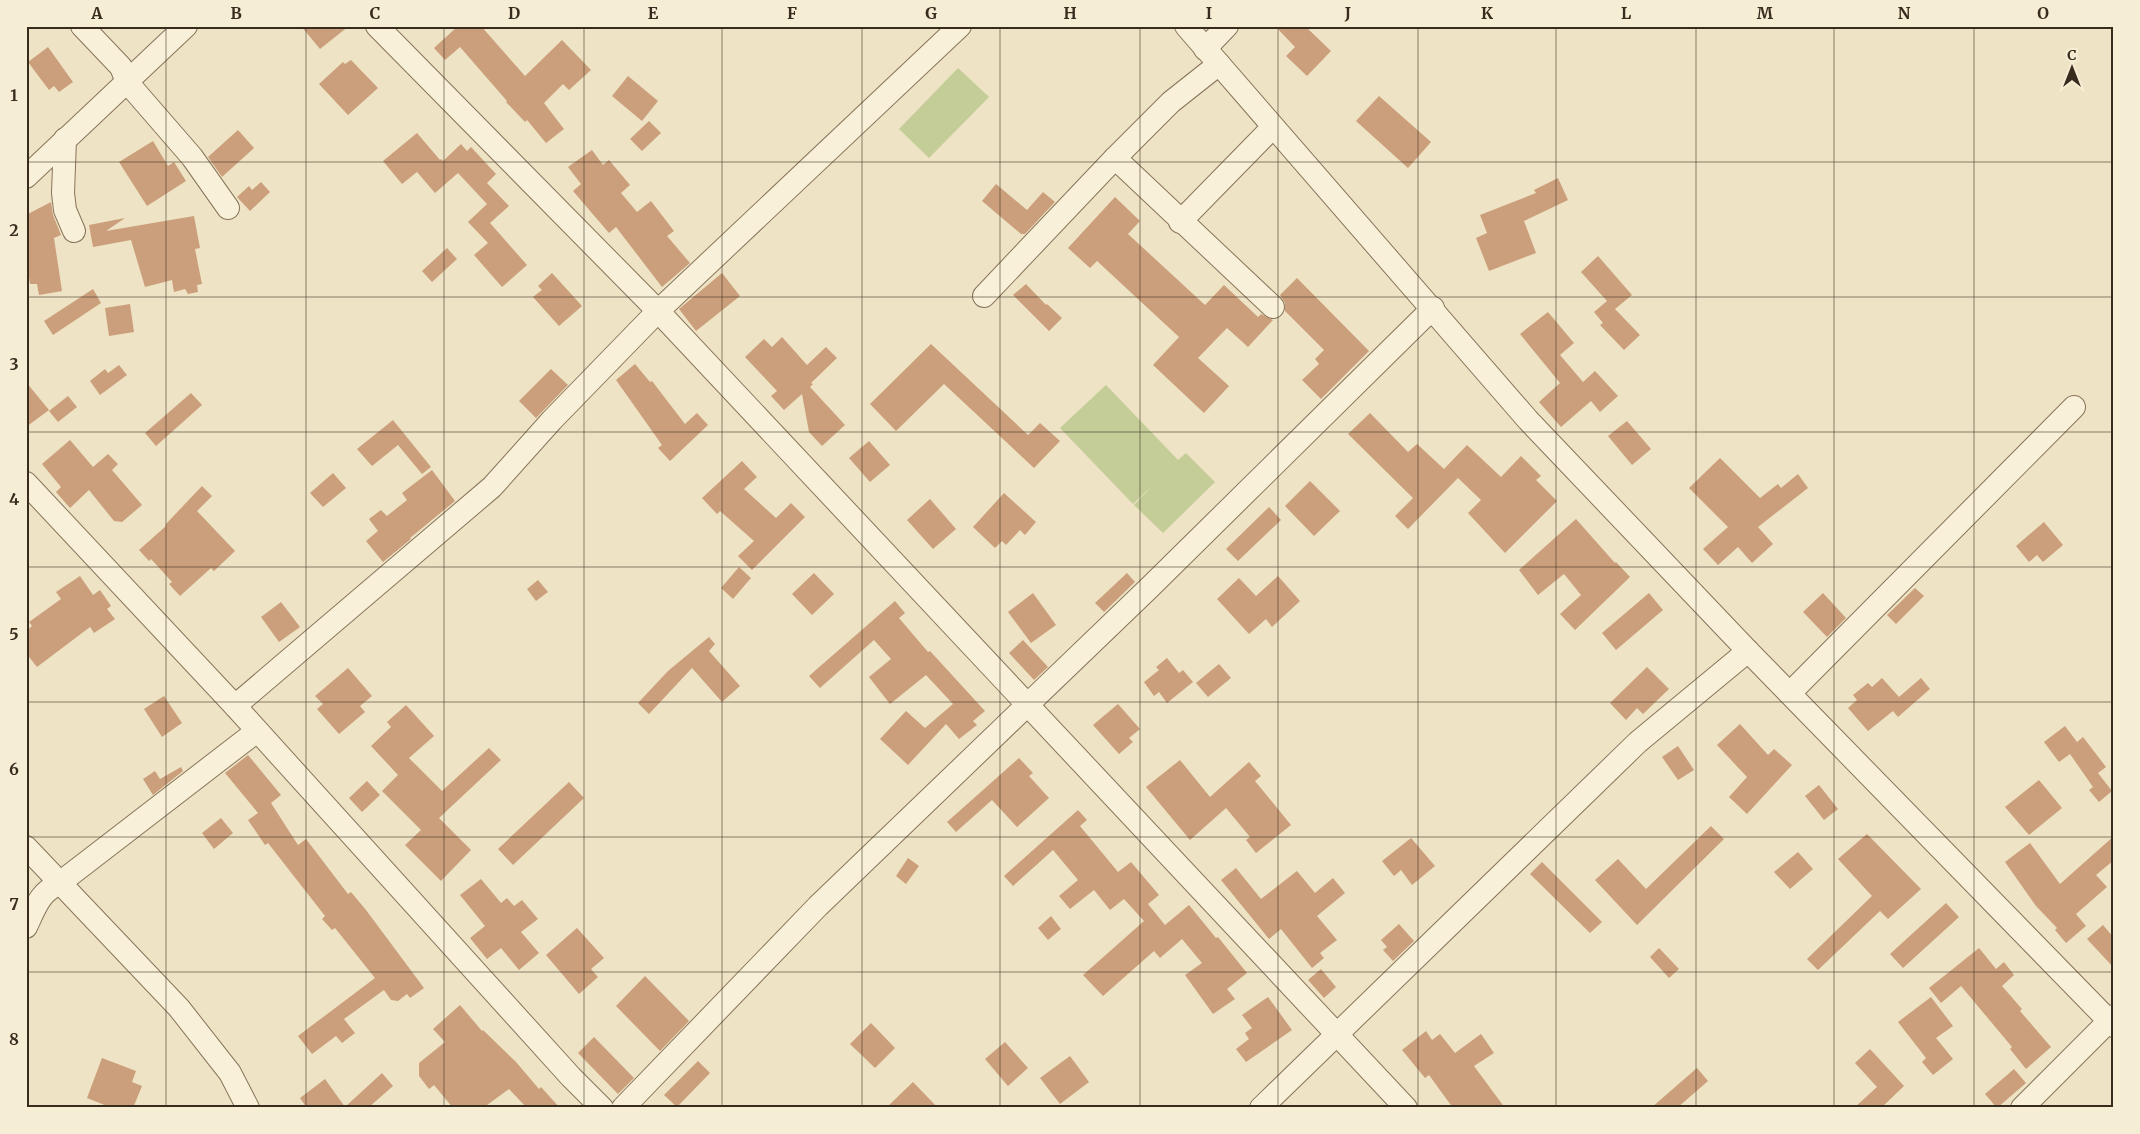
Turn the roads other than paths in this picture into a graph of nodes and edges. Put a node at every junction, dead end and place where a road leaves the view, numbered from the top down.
1 (82, 26) edge
2 (186, 26) edge
3 (377, 26) edge
4 (960, 26) edge
5 (1186, 26) edge
6 (1227, 26) edge
7 (1212, 57) junction
8 (127, 82) junction
9 (1274, 127) junction
10 (65, 139) junction
11 (1115, 158) junction
12 (26, 177) edge
13 (228, 208) dead end
14 (1180, 222) junction
15 (74, 231) dead end
16 (984, 296) dead end
17 (1273, 307) dead end
18 (1433, 308) junction
19 (658, 311) junction
20 (2074, 407) dead end
21 (26, 483) edge
22 (1748, 651) junction
23 (1790, 694) junction
24 (1028, 703) junction
25 (235, 706) junction
26 (257, 731) junction
27 (26, 847) edge
28 (61, 882) junction
29 (26, 927) edge
30 (2112, 1021) edge
31 (1335, 1034) junction
32 (248, 1108) edge
33 (602, 1108) edge
34 (623, 1108) edge
35 (1260, 1108) edge
36 (1406, 1108) edge
37 (2022, 1108) edge

1 - 8 street
2 - 8 street
3 - 19 street
4 - 19 street
5 - 7 street
6 - 7 street
7 - 9 street
7 - 11 street
8 - 10 street
8 - 13 street
9 - 14 street
9 - 18 street
10 - 12 street
10 - 15 street
11 - 14 street
11 - 16 street
14 - 17 street
18 - 22 street
18 - 24 street
19 - 24 street
19 - 25 street
20 - 23 street
21 - 25 street
22 - 23 street
22 - 31 street
23 - 30 street
24 - 31 street
24 - 34 street
25 - 26 street
26 - 28 street
26 - 33 street
27 - 28 street
28 - 29 street
28 - 32 street
30 - 37 street
31 - 35 street
31 - 36 street

